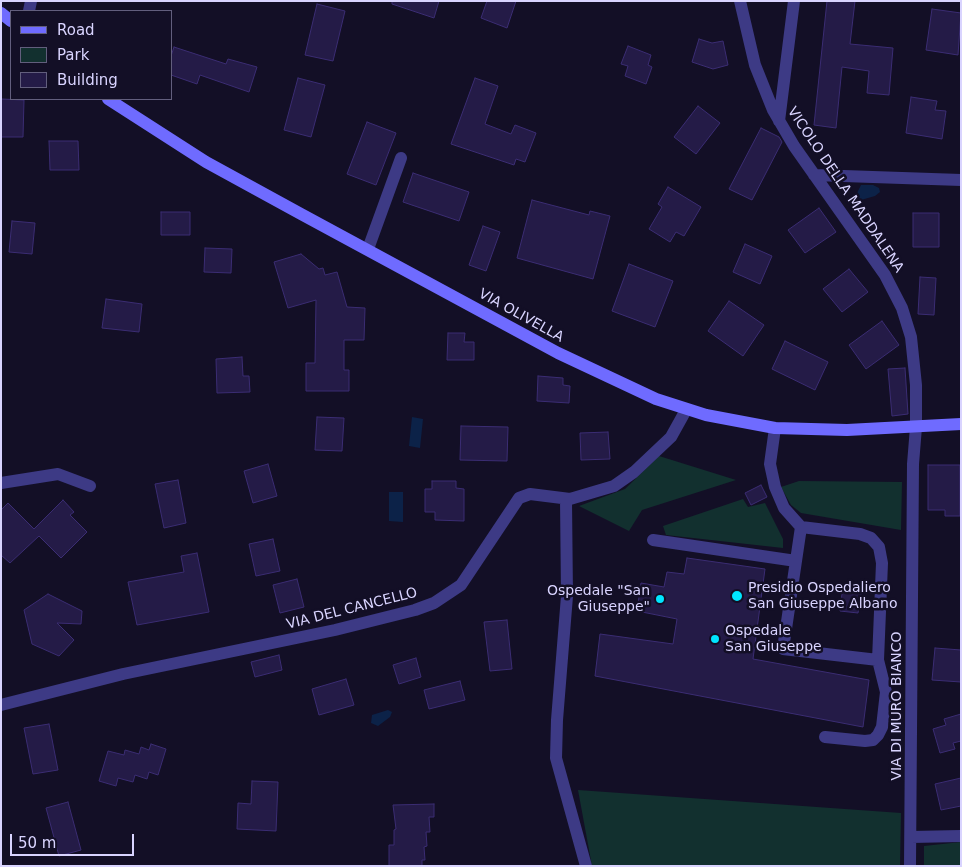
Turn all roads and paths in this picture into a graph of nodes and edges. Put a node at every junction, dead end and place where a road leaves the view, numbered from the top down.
1 (740, 1) edge
2 (794, 1) edge
3 (110, 100) edge
4 (779, 121) junction
5 (401, 158) dead end
6 (814, 174) junction
7 (961, 180) edge
8 (368, 249) junction
9 (686, 410) junction
10 (961, 424) edge
11 (916, 427) junction
12 (775, 428) junction
13 (1, 483) edge
14 (90, 486) dead end
15 (566, 500) junction
16 (801, 526) junction
17 (653, 540) dead end
18 (796, 561) junction
19 (878, 660) junction
20 (1, 705) edge
21 (825, 738) dead end
22 (961, 836) edge
23 (911, 837) junction
24 (586, 866) edge
25 (910, 866) edge

1 - 4 street, VICOLO DELLA MADDALENA
2 - 4 street
3 - 8 main road, VIA OLIVELLA
4 - 6 street, VICOLO DELLA MADDALENA
5 - 8 street
6 - 7 street
6 - 11 street, VICOLO DELLA MADDALENA
8 - 9 main road, VIA OLIVELLA
9 - 12 main road, VIA OLIVELLA
9 - 15 street, VIA DEL CANCELLO
10 - 11 main road, VIA OLIVELLA
11 - 12 main road, VIA OLIVELLA
11 - 23 street, VIA DI MURO BIANCO
12 - 16 street
13 - 14 street
15 - 20 street, VIA DEL CANCELLO
15 - 24 street
16 - 18 street
16 - 19 street
17 - 18 street
18 - 19 street
19 - 21 street
22 - 23 street
23 - 25 street, VIA DI MURO BIANCO

